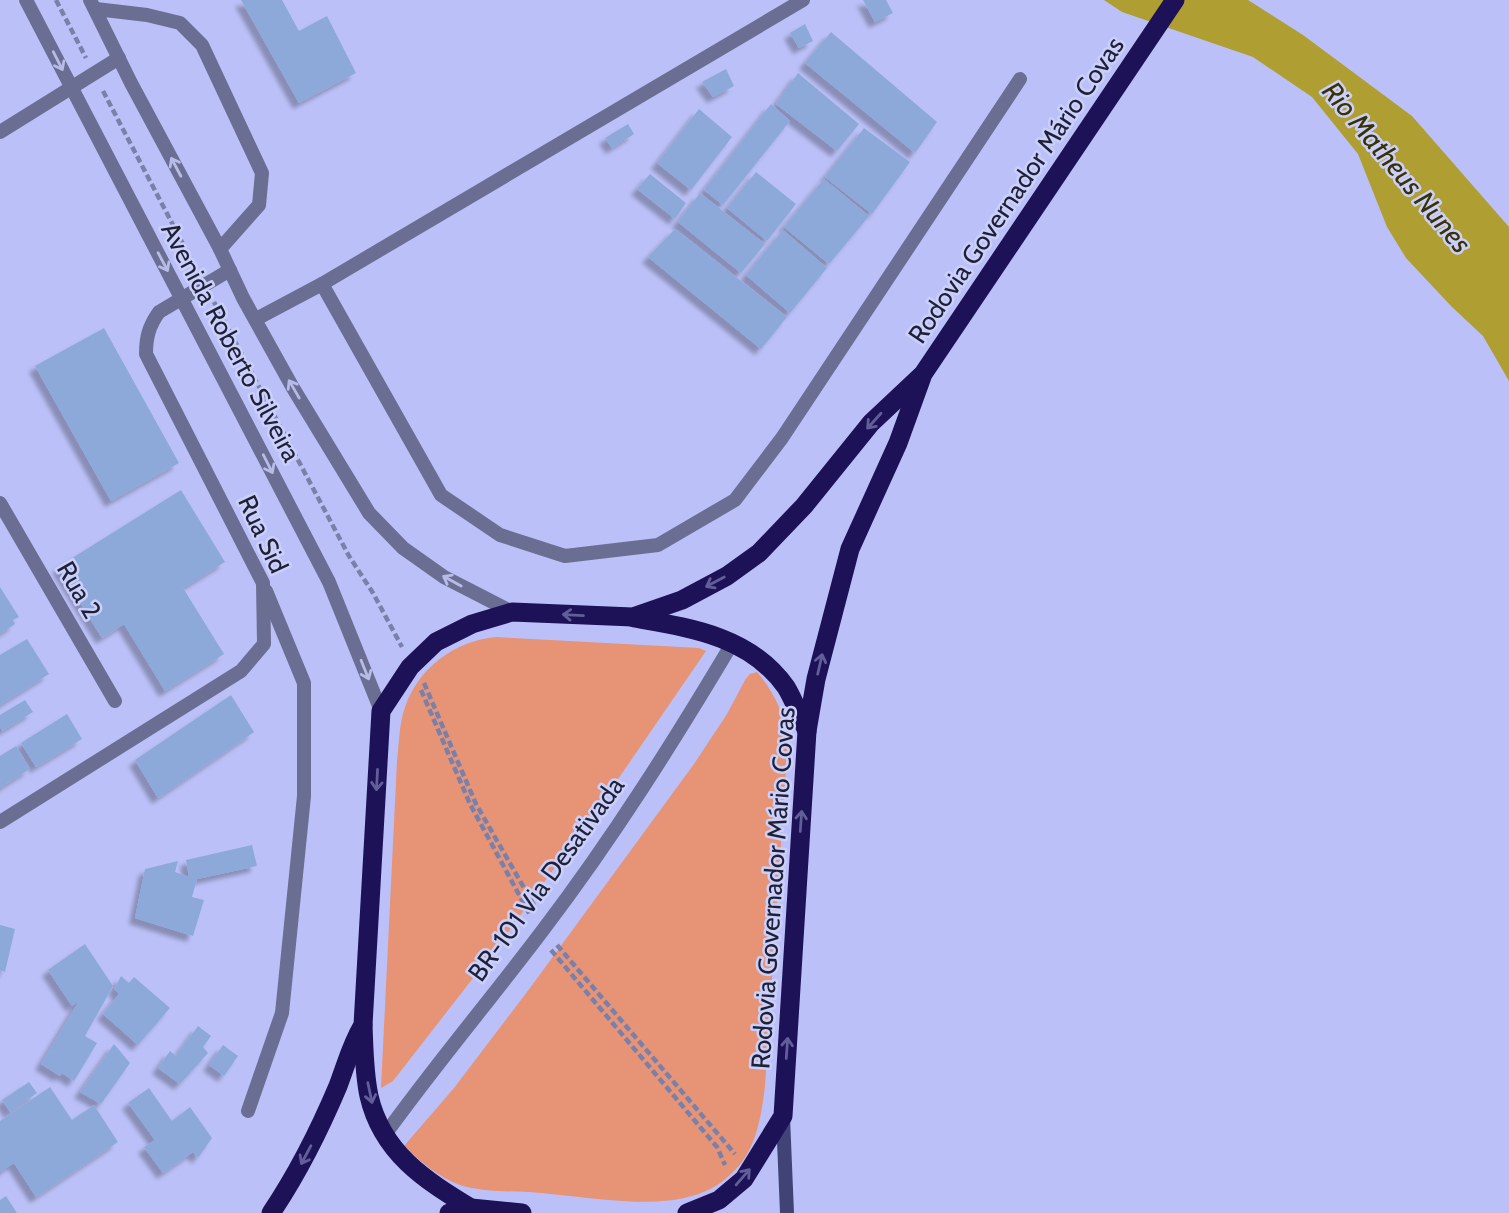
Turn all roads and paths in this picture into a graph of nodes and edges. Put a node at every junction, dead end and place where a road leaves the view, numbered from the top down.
1 (26, 0) edge
2 (56, 0) edge
3 (803, 0) edge
4 (1175, 0) edge
5 (93, 5) edge
6 (119, 58) junction
7 (88, 62) dead end
8 (1020, 79) dead end
9 (101, 87) dead end
10 (72, 88) junction
11 (0, 132) edge
12 (220, 249) junction
13 (230, 270) junction
14 (198, 273) dead end
15 (322, 284) junction
16 (211, 297) dead end
17 (182, 299) junction
18 (256, 319) junction
19 (923, 374) junction
20 (0, 503) edge
21 (263, 583) junction
22 (512, 612) junction
23 (633, 617) junction
24 (733, 642) junction
25 (404, 651) dead end
26 (419, 683) dead end
27 (115, 701) dead end
28 (381, 712) junction
29 (807, 731) junction
30 (0, 822) edge
31 (533, 919) dead end
32 (547, 943) dead end
33 (363, 1025) junction
34 (248, 1111) dead end
35 (783, 1116) junction
36 (384, 1136) junction
37 (730, 1176) dead end
38 (471, 1208) junction
39 (271, 1213) edge
40 (449, 1213) edge
41 (522, 1213) edge
42 (687, 1213) edge
43 (787, 1213) edge

1 -> 10 street, Avenida Roberto Silveira
2 - 7 path
3 - 15 street
4 - 19 highway, Rodovia Governador Mário Covas
5 - 6 street, Avenida Roberto Silveira
5 - 12 street
6 - 10 street
12 -> 6 street, Avenida Roberto Silveira
8 - 15 street
9 - 14 path
10 - 11 street
10 -> 17 street, Avenida Roberto Silveira
12 - 13 street, Avenida Roberto Silveira
13 - 17 street, Rua Sid
13 - 18 street, Avenida Roberto Silveira
15 - 18 street
16 - 25 path
17 - 21 street, Rua Sid
17 -> 28 street, Avenida Roberto Silveira
22 -> 18 street, Avenida Roberto Silveira
19 -> 23 highway, Rodovia Governador Mário Covas
29 -> 19 highway, Rodovia Governador Mário Covas
20 - 27 street, Rua 2
21 - 30 street, Rua Sid
21 - 34 street
23 -> 22 highway, Rodovia Governador Mário Covas
22 - 28 highway, Rodovia Governador Mário Covas
23 - 24 highway
24 - 29 highway
24 - 36 street, BR-101 Via Desativada
26 - 31 path
28 -> 33 highway, Rodovia Governador Mário Covas
35 -> 29 highway, Rodovia Governador Mário Covas
32 - 37 path
33 -> 36 highway
33 -> 39 highway, Rodovia Governador Mário Covas
42 -> 35 highway, Rodovia Governador Mário Covas
35 - 43 main road
36 - 38 highway
38 - 40 highway
38 - 41 highway

